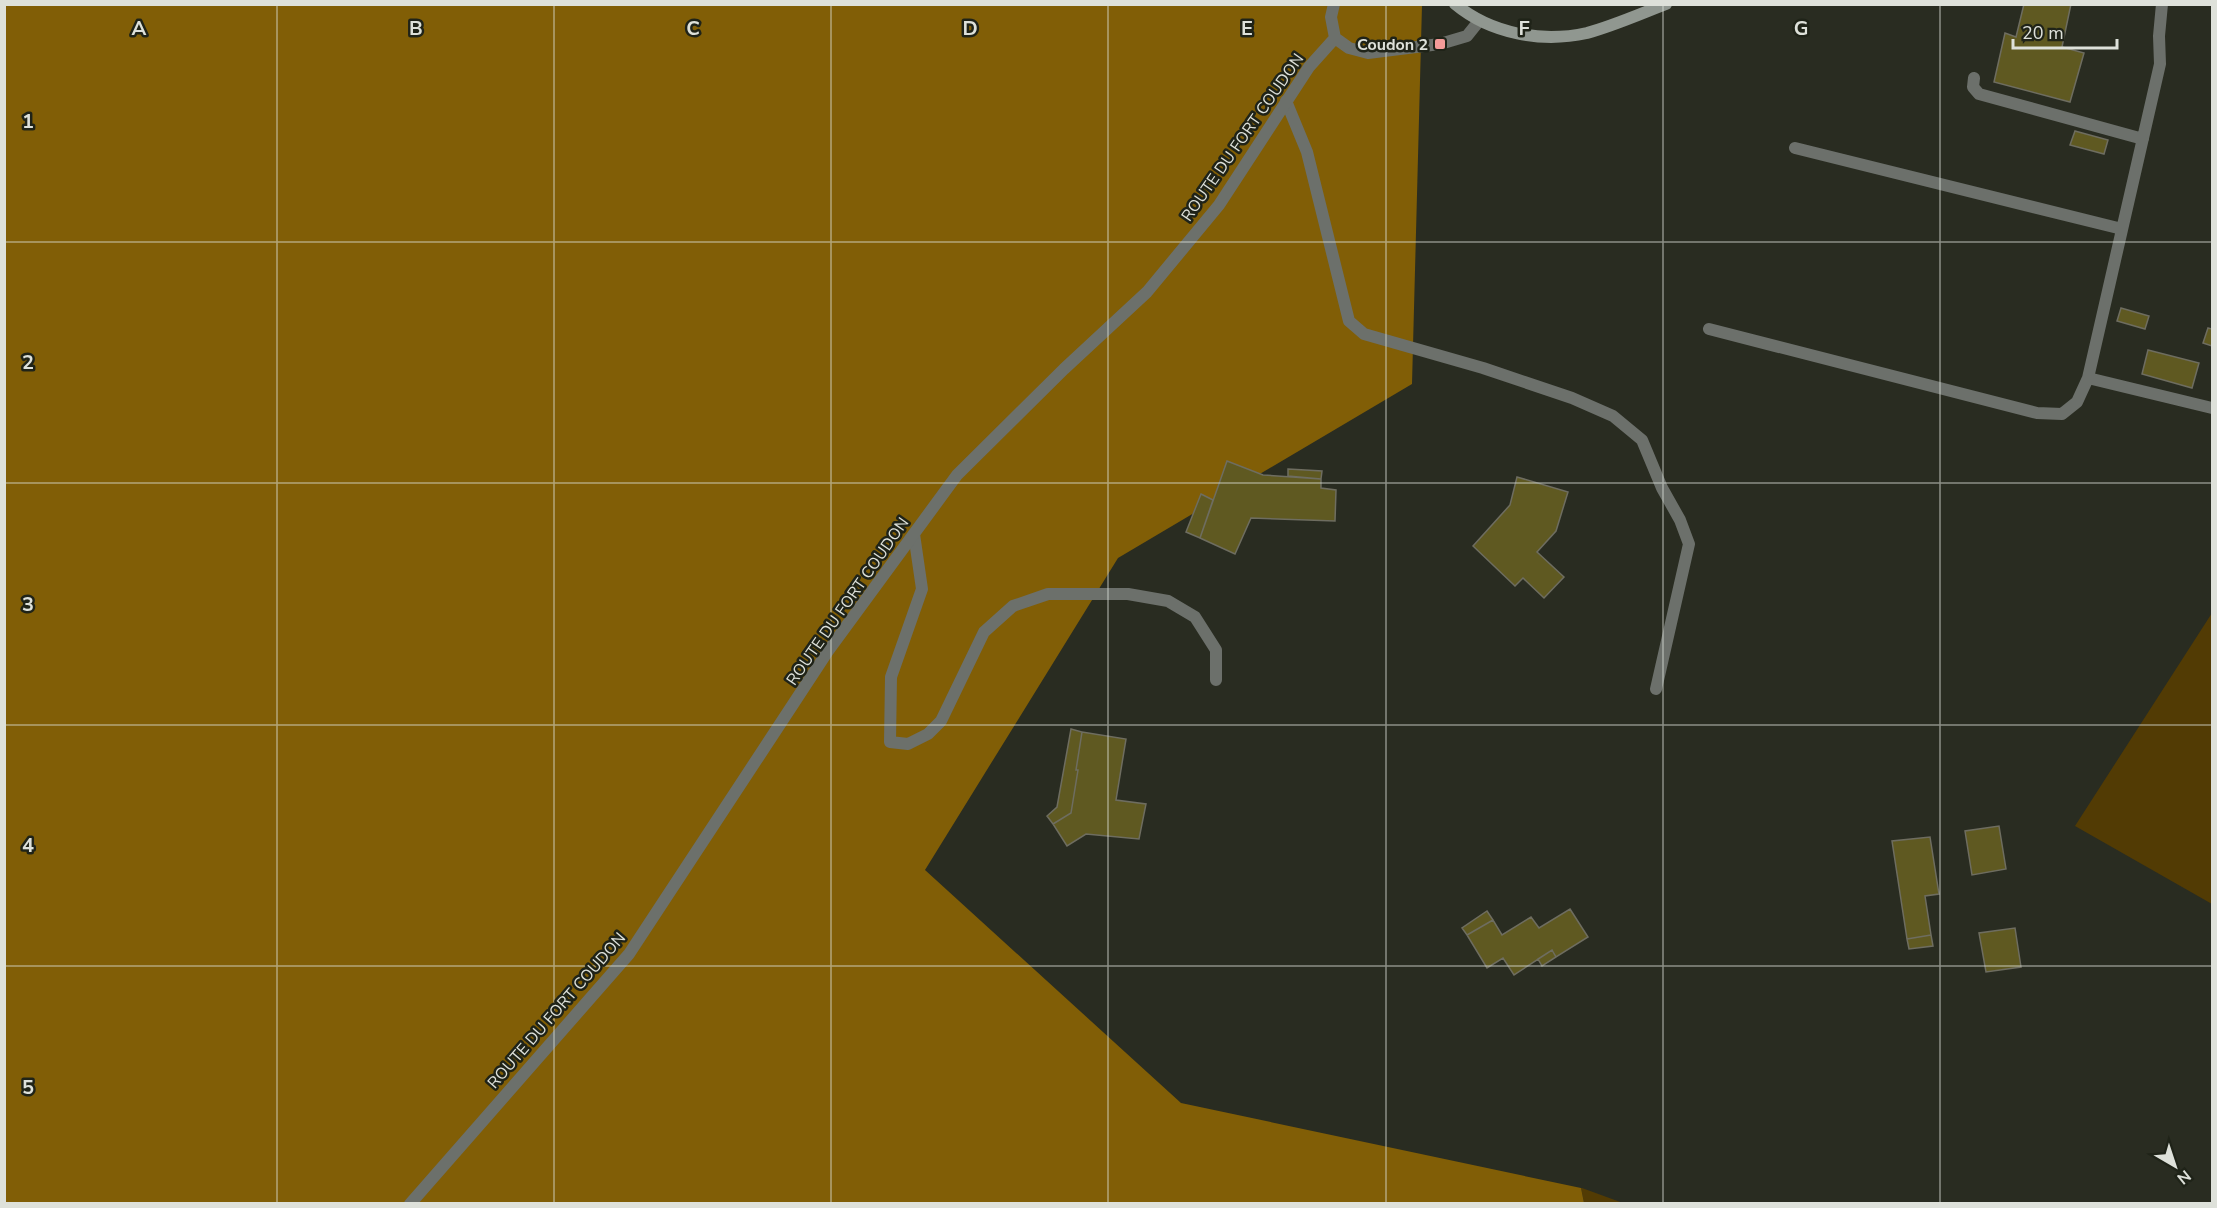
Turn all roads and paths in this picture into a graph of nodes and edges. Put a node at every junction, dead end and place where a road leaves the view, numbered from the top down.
1 (1334, 4) edge
2 (1455, 4) edge
3 (1666, 4) edge
4 (2163, 4) edge
5 (1479, 21) junction
6 (1335, 38) junction
7 (1974, 78) dead end
8 (1286, 101) junction
9 (2143, 140) junction
10 (1795, 148) dead end
11 (2122, 229) junction
12 (1709, 329) dead end
13 (2088, 378) junction
14 (2212, 408) edge
15 (914, 534) junction
16 (1216, 680) dead end
17 (1656, 689) dead end
18 (410, 1203) edge

1 - 6 street
2 - 5 street
3 - 5 street
4 - 9 street
5 - 6 street
6 - 8 street, ROUTE DU FORT COUDON
7 - 9 street
8 - 15 street, ROUTE DU FORT COUDON
8 - 17 street
9 - 11 street
10 - 11 street
11 - 13 street
12 - 13 street
13 - 14 street
15 - 16 street
15 - 18 street, ROUTE DU FORT COUDON

